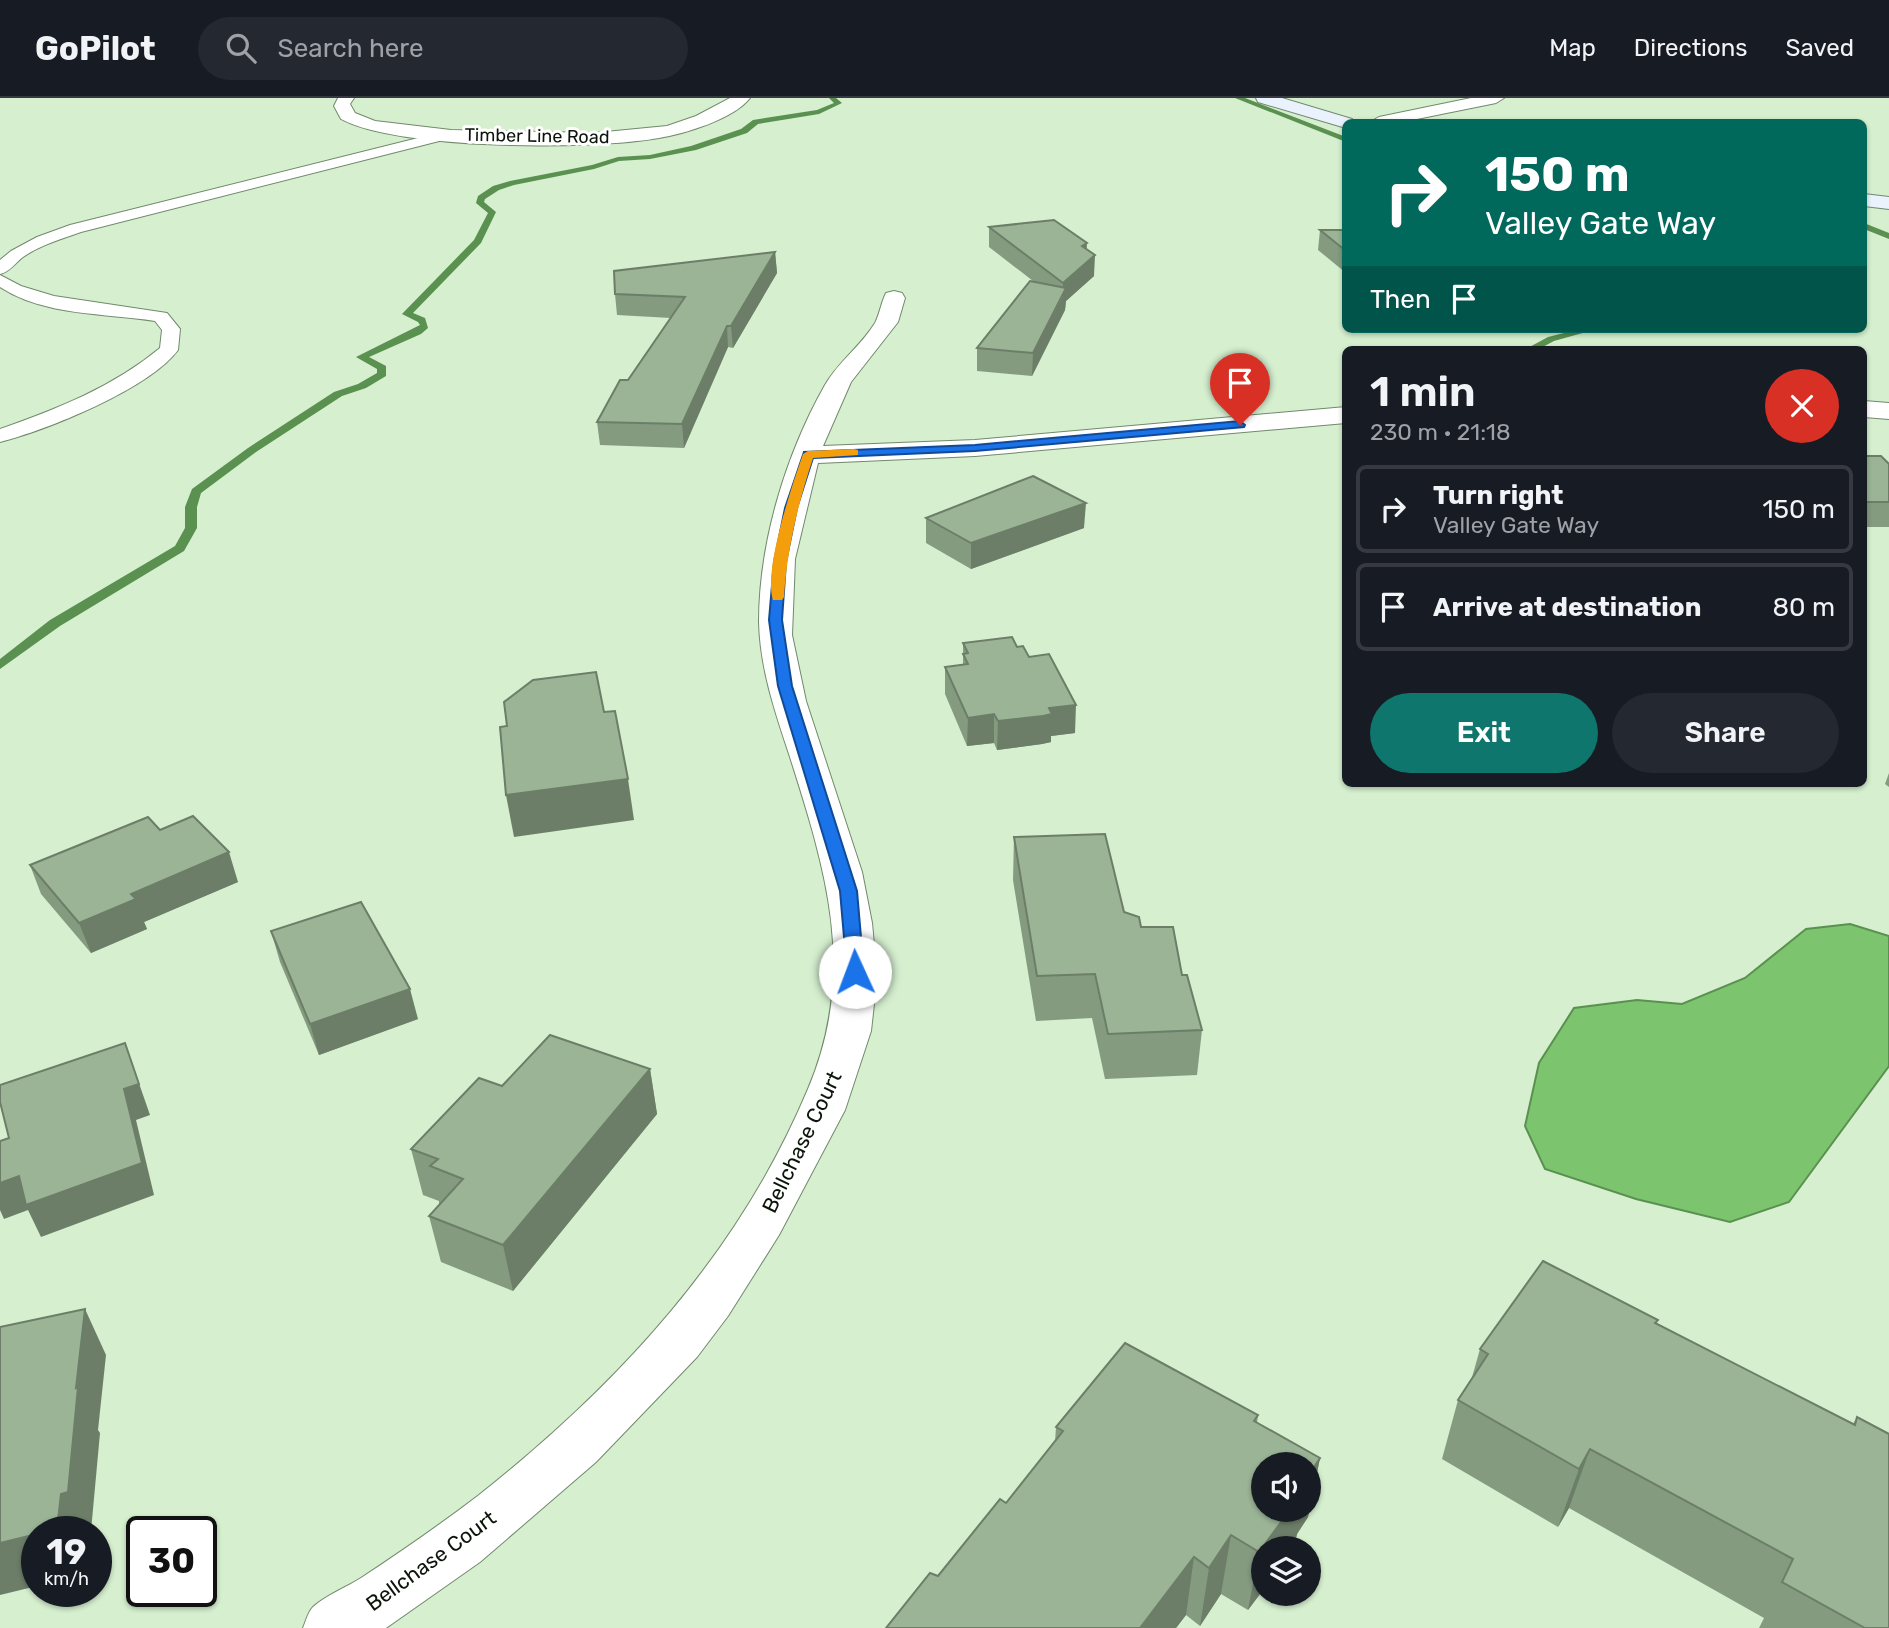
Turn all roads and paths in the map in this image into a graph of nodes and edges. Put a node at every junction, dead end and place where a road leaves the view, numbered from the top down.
1 (346, 98) edge
2 (742, 98) edge
3 (1264, 98) edge
4 (1496, 98) edge
5 (1394, 119) edge
6 (1342, 122) edge
7 (450, 134) junction
8 (1867, 200) edge
9 (1889, 203) edge
10 (0, 269) edge
11 (0, 280) edge
12 (894, 298) dead end
13 (1867, 409) edge
14 (1889, 411) edge
15 (1342, 415) edge
16 (0, 436) edge
17 (808, 454) junction
18 (333, 1628) edge

1 - 7 street, Timber Line Road
2 - 7 street, Timber Line Road
3 - 6 main road
4 - 5 street
7 - 10 lane
8 - 9 main road
11 - 16 lane
12 - 17 street, Bellchase Court
13 - 14 street
15 - 17 street
17 - 18 street, Bellchase Court

